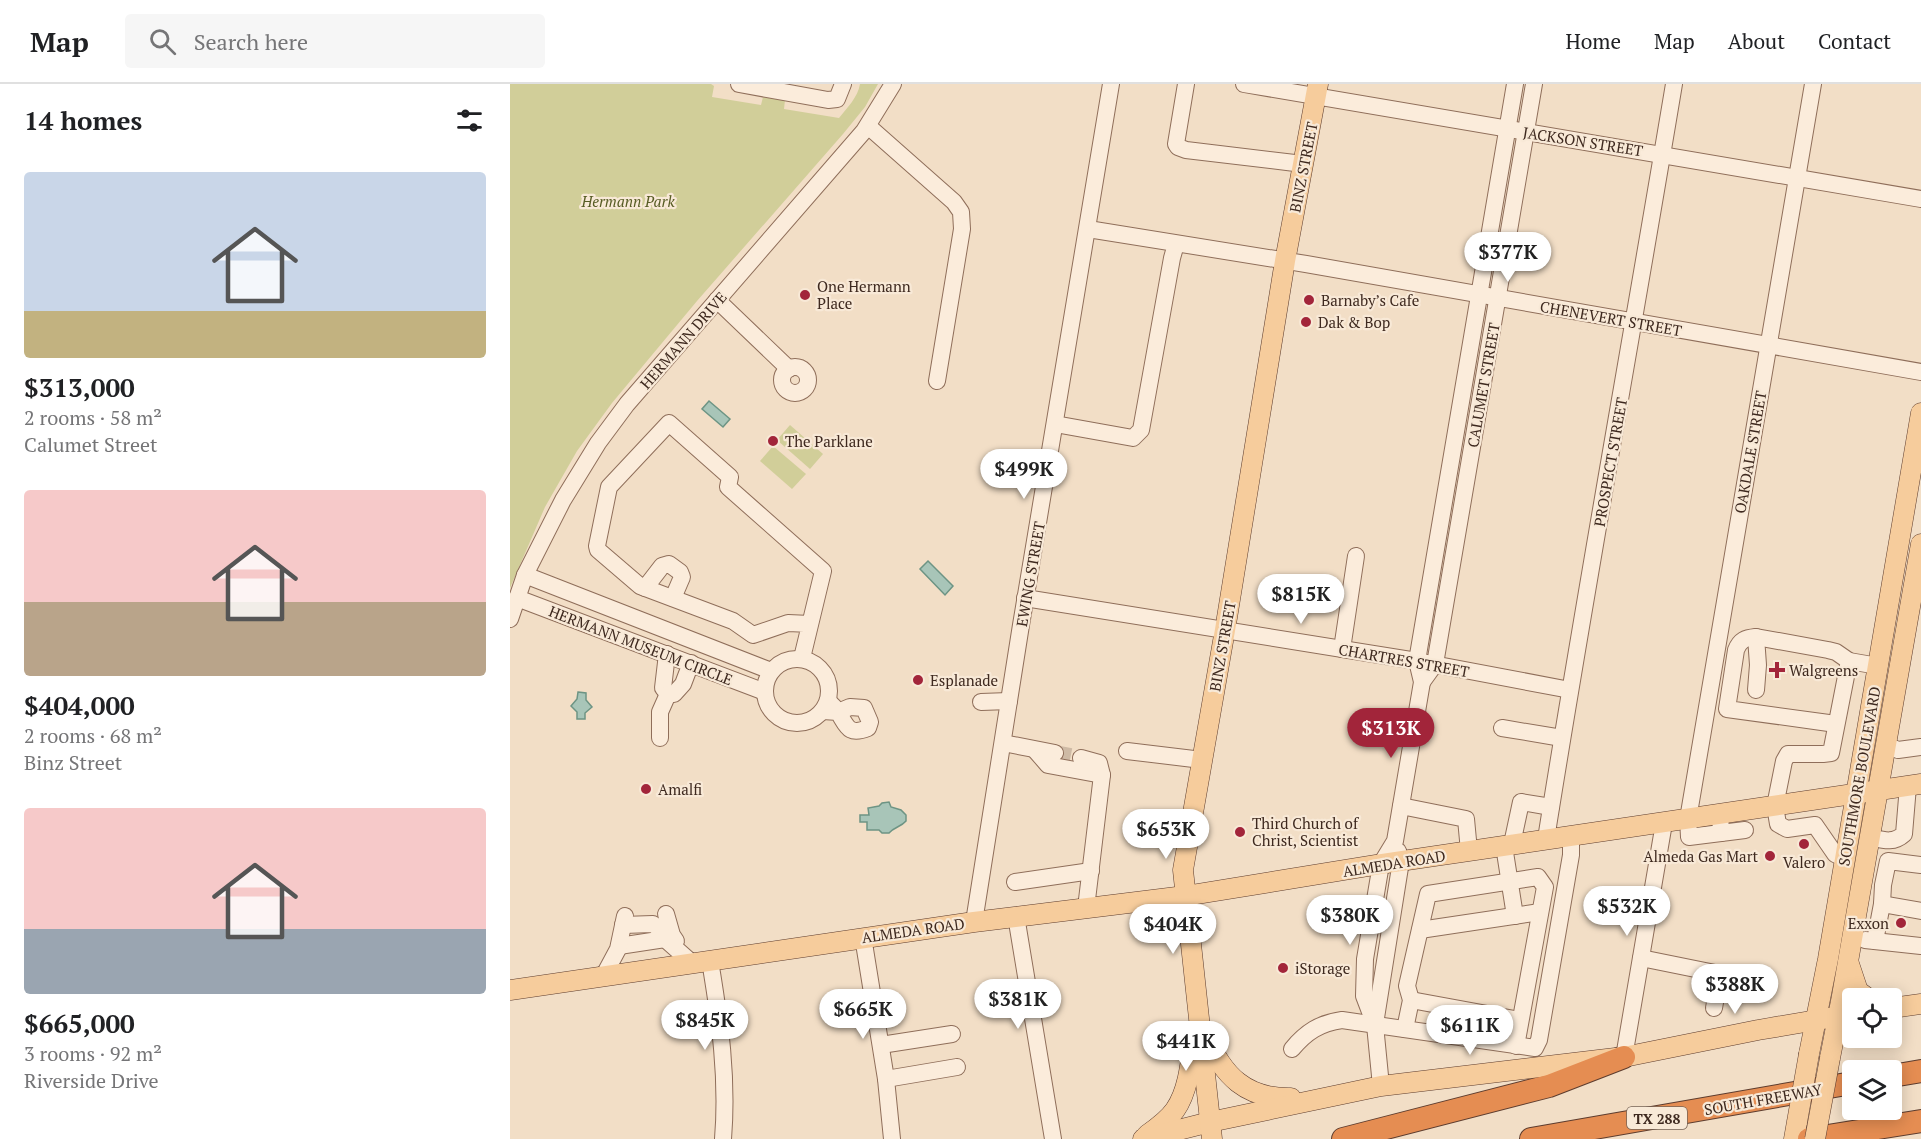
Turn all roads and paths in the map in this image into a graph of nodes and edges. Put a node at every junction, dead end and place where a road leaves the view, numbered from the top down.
1 (739, 84) edge
2 (843, 84) edge
3 (893, 84) edge
4 (1111, 84) edge
5 (1186, 84) edge
6 (1244, 84) edge
7 (1515, 84) edge
8 (1534, 84) edge
9 (1674, 84) edge
10 (1813, 84) edge
11 (1317, 90) edge
12 (868, 126) junction
13 (1508, 129) junction
14 (1526, 132) junction
15 (1662, 154) junction
16 (1303, 164) junction
17 (1797, 177) junction
18 (1921, 200) edge
19 (1088, 229) junction
20 (1176, 244) junction
21 (1285, 261) junction
22 (1479, 295) junction
23 (1498, 299) junction
24 (717, 300) junction
25 (1634, 321) junction
26 (1768, 345) junction
27 (789, 369) dead end
28 (1921, 372) edge
29 (937, 381) dead end
30 (1921, 413) edge
31 (1055, 424) junction
32 (1921, 544) edge
33 (1356, 556) dead end
34 (525, 575) junction
35 (645, 588) junction
36 (517, 598) junction
37 (673, 598) junction
38 (1025, 598) junction
39 (510, 619) edge
40 (649, 623) junction
41 (810, 624) junction
42 (1225, 630) junction
43 (1756, 638) junction
44 (642, 645) junction
45 (1342, 649) junction
46 (667, 654) junction
47 (802, 658) junction
48 (1417, 661) junction
49 (1849, 661) junction
50 (691, 663) junction
51 (1435, 664) junction
52 (1878, 664) junction
53 (1900, 665) junction
54 (771, 671) junction
55 (1422, 682) junction
56 (1570, 690) junction
57 (765, 692) junction
58 (668, 694) junction
59 (1009, 701) junction
60 (1754, 701) junction
61 (981, 702) dead end
62 (1707, 706) junction
63 (830, 708) junction
64 (1727, 708) junction
65 (876, 723) dead end
66 (1836, 724) junction
67 (1502, 728) dead end
68 (660, 738) dead end
69 (1562, 738) junction
70 (1003, 743) junction
71 (1886, 746) junction
72 (1921, 747) edge
73 (1035, 750) junction
74 (1127, 751) dead end
75 (1055, 753) tunnel mouth
76 (1080, 758) tunnel mouth
77 (1203, 759) junction
78 (1102, 775) junction
79 (1914, 785) edge
80 (1879, 790) junction
81 (1856, 792) junction
82 (1808, 800) junction
83 (1401, 806) junction
84 (1775, 806) junction
85 (1551, 807) junction
86 (1688, 819) junction
87 (1664, 823) junction
88 (1720, 824) junction
89 (1815, 825) junction
90 (1745, 830) dead end
91 (1571, 836) junction
92 (1870, 837) junction
93 (1546, 839) junction
94 (1395, 841) junction
95 (1892, 841) junction
96 (1508, 845) junction
97 (1469, 851) junction
98 (1845, 859) junction
99 (1401, 861) junction
100 (1888, 861) junction
101 (1381, 864) junction
102 (1921, 865) edge
103 (1090, 871) junction
104 (1509, 881) junction
105 (1015, 882) dead end
106 (1185, 896) junction
107 (1882, 904) junction
108 (1086, 908) junction
109 (1921, 911) edge
110 (1540, 912) junction
111 (1016, 916) junction
112 (1515, 916) junction
113 (974, 922) junction
114 (663, 926) junction
115 (1420, 930) junction
116 (863, 938) junction
117 (1852, 939) junction
118 (1875, 941) junction
119 (619, 946) junction
120 (1921, 946) edge
121 (1641, 958) junction
122 (701, 962) junction
123 (1848, 962) junction
124 (603, 977) junction
125 (1847, 988) edge
126 (1857, 988) edge
127 (510, 990) edge
128 (1411, 1000) junction
129 (1921, 1004) edge
130 (1902, 1006) edge
131 (1714, 1008) dead end
132 (1199, 1014) junction
133 (1842, 1015) edge
134 (1816, 1019) junction
135 (1520, 1020) junction
136 (1842, 1024) edge
137 (1375, 1025) junction
138 (1405, 1029) junction
139 (952, 1034) dead end
140 (881, 1045) junction
141 (1516, 1046) junction
142 (1292, 1049) dead end
143 (1624, 1057) junction
144 (957, 1067) dead end
145 (1921, 1071) edge
146 (1902, 1074) edge
147 (886, 1079) junction
148 (1842, 1085) edge
149 (1382, 1086) junction
150 (1784, 1096) junction
151 (1324, 1098) junction
152 (1921, 1121) edge
153 (1211, 1130) edge
154 (723, 1139) edge
155 (892, 1139) edge
156 (1053, 1139) edge
157 (1143, 1139) edge
158 (1342, 1139) edge
159 (1531, 1139) edge
160 (1600, 1139) edge
161 (1794, 1139) edge
162 (1809, 1139) edge
163 (1815, 1139) edge

1 - 2 street
3 - 12 street, HERMANN DRIVE
4 - 19 street, EWING STREET
5 - 16 street
6 - 11 street, JACKSON STREET
7 - 13 street, CALUMET STREET
8 - 14 street, CALUMET STREET
9 - 15 street, PROSPECT STREET
10 - 17 street, OAKDALE STREET
11 - 13 street, JACKSON STREET
11 - 16 main road, BINZ STREET
12 - 24 street, HERMANN DRIVE
12 - 29 street
13 - 14 street, JACKSON STREET
13 - 22 street, CALUMET STREET
14 - 15 street, JACKSON STREET
14 - 23 street, CALUMET STREET
15 - 17 street, JACKSON STREET
15 - 25 street, PROSPECT STREET
16 - 21 main road, BINZ STREET
17 - 18 street, JACKSON STREET
17 - 26 street, OAKDALE STREET
19 - 20 street, CHENEVERT STREET
19 - 31 street, EWING STREET
20 - 21 street, CHENEVERT STREET
20 - 31 street
21 - 22 street, CHENEVERT STREET
21 - 42 main road, BINZ STREET
22 - 23 street, CHENEVERT STREET
22 - 48 street, CALUMET STREET
23 - 25 street, CHENEVERT STREET
23 - 51 street, CALUMET STREET
24 - 27 street
24 - 34 street, HERMANN DRIVE
25 - 26 street, CHENEVERT STREET
25 - 56 street, PROSPECT STREET
26 - 28 street, CHENEVERT STREET
26 - 62 street, OAKDALE STREET
30 - 52 main road, SOUTHMORE BOULEVARD
31 - 38 street, EWING STREET
32 - 53 main road, SOUTHMORE BOULEVARD
33 - 45 street
34 - 36 street, HERMANN DRIVE
34 - 40 street, HERMANN MUSEUM CIRCLE
35 - 37 street
35 - 37 street
35 - 41 street
36 - 39 street, HERMANN DRIVE
36 - 44 street, HERMANN MUSEUM CIRCLE
37 - 41 street
38 - 42 street, CHARTRES STREET
38 - 59 street, EWING STREET
40 - 44 street
40 - 54 street, HERMANN MUSEUM CIRCLE
41 - 47 street
42 - 45 street, CHARTRES STREET
42 - 77 main road, BINZ STREET
43 - 49 street
43 - 60 street
43 - 64 street
44 - 46 street, HERMANN MUSEUM CIRCLE
45 - 48 street, CHARTRES STREET
46 - 50 street, HERMANN MUSEUM CIRCLE
46 - 58 street
47 - 54 street
47 - 63 street
48 - 51 street, CHARTRES STREET
48 - 55 street, CALUMET STREET
49 - 52 street
49 - 66 street
50 - 57 street, HERMANN MUSEUM CIRCLE
50 - 58 street
51 - 55 street, CALUMET STREET
51 - 56 street, CHARTRES STREET
52 - 53 main road
52 - 81 main road, SOUTHMORE BOULEVARD
53 - 71 main road, SOUTHMORE BOULEVARD
54 - 57 street
55 - 83 street, CALUMET STREET
56 - 69 street, PROSPECT STREET
57 - 63 street
58 - 68 street
59 - 61 street
59 - 70 street, EWING STREET
60 - 64 street
60 - 66 street
62 - 64 street
62 - 86 street, OAKDALE STREET
63 - 65 street
66 - 84 street
67 - 69 street
69 - 85 street, PROSPECT STREET
70 - 73 street
70 - 113 street, EWING STREET
71 - 72 street
71 - 80 main road, SOUTHMORE BOULEVARD
73 - 75 street
73 - 78 street
74 - 77 street
76 - 78 street
77 - 106 main road, BINZ STREET
78 - 103 street
79 - 80 main road, ALMEDA ROAD
79 - 95 street
80 - 81 main road, ALMEDA ROAD
80 - 92 main road, SOUTHMORE BOULEVARD
81 - 82 main road, ALMEDA ROAD
81 - 98 main road, SOUTHMORE BOULEVARD
82 - 84 main road, ALMEDA ROAD
82 - 89 street
83 - 94 street, CALUMET STREET
83 - 97 street
84 - 88 main road, ALMEDA ROAD
84 - 89 street
85 - 93 street, PROSPECT STREET
85 - 96 street
86 - 87 main road, ALMEDA ROAD
86 - 88 main road, ALMEDA ROAD
87 - 91 main road, ALMEDA ROAD
87 - 121 street
88 - 90 street
89 - 98 street
91 - 93 main road, ALMEDA ROAD
91 - 141 street
92 - 95 street
92 - 117 main road, SOUTHMORE BOULEVARD
93 - 96 main road, ALMEDA ROAD
94 - 99 street, CALUMET STREET
94 - 101 street, CALUMET STREET
95 - 100 street
96 - 97 main road, ALMEDA ROAD
96 - 104 street
97 - 99 main road, ALMEDA ROAD
98 - 134 main road, SOUTHMORE BOULEVARD
99 - 101 main road, ALMEDA ROAD
99 - 137 street
100 - 102 street
100 - 107 street
101 - 106 main road, ALMEDA ROAD
101 - 137 street
103 - 105 street
103 - 108 street
104 - 110 street
104 - 112 street
104 - 115 street
106 - 108 main road, ALMEDA ROAD
106 - 132 main road, BINZ STREET
107 - 109 street
107 - 118 street
108 - 111 main road, ALMEDA ROAD
110 - 112 street
110 - 135 street
111 - 113 main road, ALMEDA ROAD
111 - 156 street
112 - 115 street
113 - 116 main road, ALMEDA ROAD
114 - 119 street
114 - 119 street
114 - 122 street
115 - 128 street
116 - 122 main road, ALMEDA ROAD
116 - 140 street
117 - 118 street
117 - 123 main road, SOUTHMORE BOULEVARD
118 - 120 street
119 - 124 street
121 - 131 street
121 - 143 street
122 - 124 main road, ALMEDA ROAD
122 - 154 street
123 - 125 main road, SOUTHMORE BOULEVARD
123 - 126 main road
124 - 127 main road, ALMEDA ROAD
128 - 135 street
128 - 138 street
129 - 130 main road
132 - 151 main road
132 - 153 main road, BINZ STREET
132 - 157 main road
133 - 134 main road
134 - 143 main road
134 - 161 main road, SOUTHMORE BOULEVARD, bridge
135 - 141 street
136 - 163 main road, SOUTHMORE BOULEVARD, bridge
137 - 138 street
137 - 142 street
137 - 149 street
138 - 141 street
139 - 140 street
140 - 147 street
143 - 149 main road
143 - 158 highway
144 - 147 street
145 - 146 highway
147 - 155 street
148 - 150 highway, SOUTH FREEWAY / TX 288
149 - 151 main road
150 - 159 highway, SOUTH FREEWAY / TX 288
150 - 160 highway
151 - 153 main road
152 - 162 highway
153 - 157 main road

